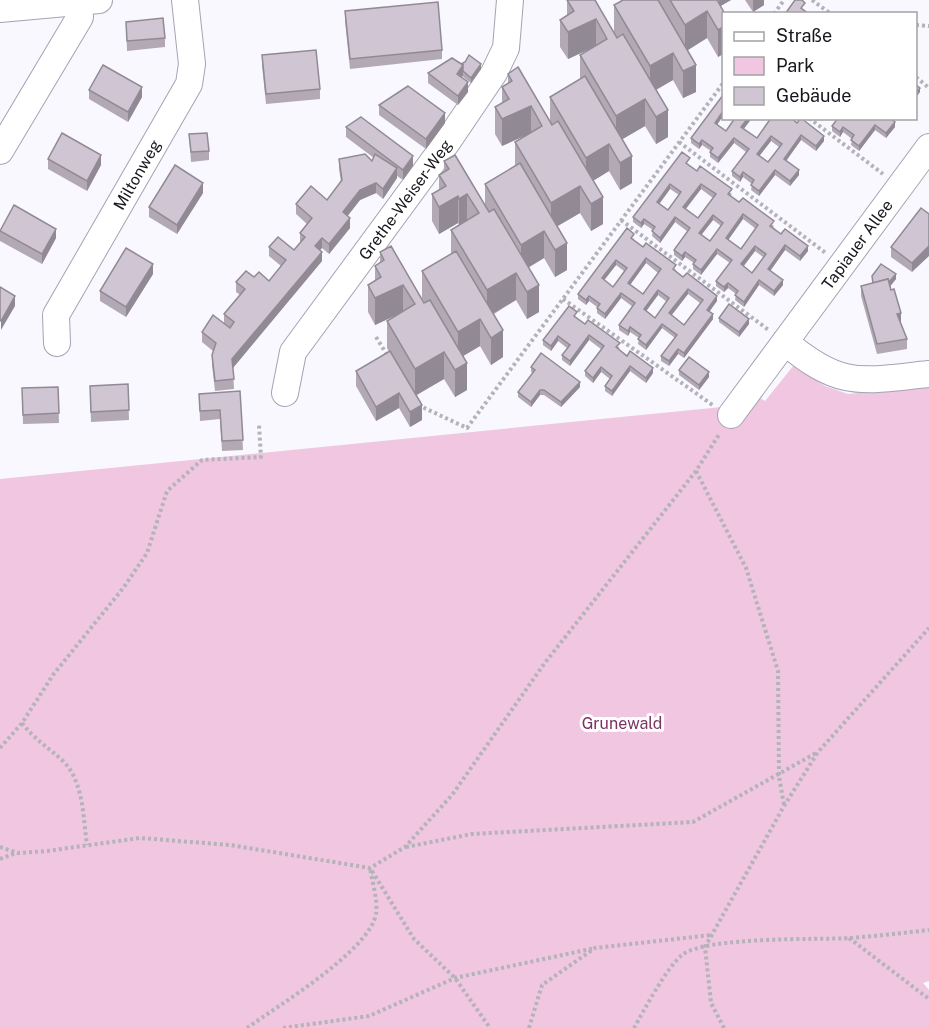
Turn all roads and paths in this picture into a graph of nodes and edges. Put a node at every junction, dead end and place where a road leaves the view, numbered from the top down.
1 (185, 0) edge
2 (510, 0) edge
3 (812, 0) edge
4 (89, 1) edge
5 (41, 3) edge
6 (0, 9) edge
7 (828, 12) edge
8 (917, 79) edge
9 (722, 83) edge
10 (929, 88) edge
11 (812, 120) edge
12 (679, 142) junction
13 (929, 147) edge
14 (0, 151) edge
15 (885, 176) dead end
16 (621, 220) junction
17 (827, 254) dead end
18 (563, 299) junction
19 (376, 337) dead end
20 (778, 337) junction
21 (57, 343) dead end
22 (394, 367) edge
23 (929, 374) edge
24 (285, 393) dead end
25 (413, 396) edge
26 (731, 415) junction
27 (259, 425) dead end
28 (696, 471) junction
29 (929, 628) edge
30 (22, 723) junction
31 (0, 748) edge
32 (818, 752) junction
33 (779, 776) junction
34 (784, 806) junction
35 (87, 845) junction
36 (0, 847) edge
37 (405, 847) junction
38 (18, 853) junction
39 (0, 859) edge
40 (370, 868) junction
41 (929, 930) edge
42 (712, 935) junction
43 (849, 938) junction
44 (705, 947) junction
45 (595, 948) junction
46 (455, 978) junction
47 (929, 999) edge
48 (247, 1028) edge
49 (283, 1028) edge
50 (490, 1028) edge
51 (528, 1028) edge
52 (634, 1028) edge
53 (724, 1028) edge

1 - 21 street, Miltonweg
2 - 24 street, Grethe-Weiser-Weg
3 - 7 path
4 - 5 street
4 - 14 street
5 - 6 street
8 - 10 path
9 - 12 path
11 - 15 path
12 - 16 path
12 - 17 path
13 - 20 street, Tapiauer Allee
16 - 18 path
16 - 20 path
18 - 25 path
18 - 26 path
19 - 22 path
20 - 23 street
20 - 26 street, Tapiauer Allee
26 - 28 path
27 - 30 path
28 - 33 path
28 - 37 path
29 - 32 path
30 - 31 path
30 - 35 path
32 - 33 path
32 - 34 path
33 - 34 path
33 - 37 path
34 - 42 path
35 - 38 path
35 - 40 path
36 - 38 path
37 - 40 path
38 - 39 path
40 - 46 path
40 - 48 path
41 - 43 path
42 - 44 path
42 - 45 path
43 - 44 path
43 - 47 path
44 - 52 path
44 - 53 path
45 - 46 path
45 - 51 path
46 - 49 path
46 - 50 path

